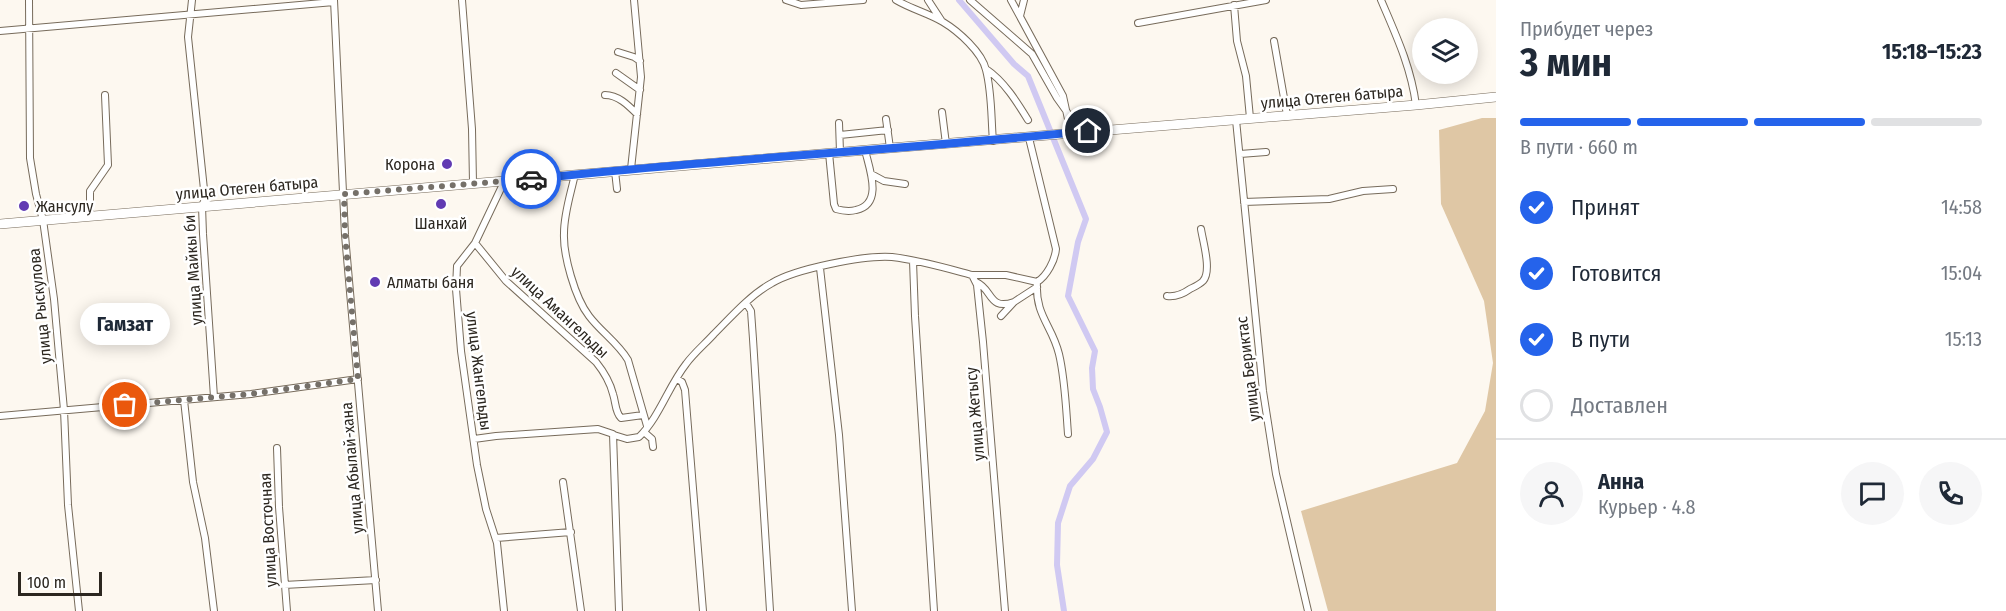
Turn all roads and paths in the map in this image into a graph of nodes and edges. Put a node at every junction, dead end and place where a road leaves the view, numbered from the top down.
1 (29, 0) edge
2 (192, 0) edge
3 (462, 0) edge
4 (634, 0) edge
5 (786, 0) edge
6 (863, 0) edge
7 (896, 0) edge
8 (928, 0) edge
9 (970, 0) edge
10 (1011, 0) edge
11 (1024, 0) edge
12 (1266, 0) edge
13 (1381, 0) edge
14 (334, 1) edge
15 (293, 3) edge
16 (1234, 5) junction
17 (191, 15) junction
18 (1020, 17) junction
19 (942, 21) junction
20 (1138, 23) dead end
21 (29, 29) junction
22 (0, 31) edge
23 (1274, 41) dead end
24 (618, 52) dead end
25 (640, 61) junction
26 (986, 69) junction
27 (616, 73) dead end
28 (640, 90) junction
29 (105, 95) dead end
30 (605, 95) dead end
31 (1496, 97) edge
32 (1416, 105) junction
33 (942, 112) dead end
34 (1067, 112) junction
35 (637, 114) junction
36 (1287, 115) junction
37 (1250, 118) junction
38 (886, 119) dead end
39 (1028, 120) dead end
40 (1236, 120) junction
41 (839, 123) dead end
42 (888, 130) junction
43 (1071, 133) junction
44 (840, 135) junction
45 (1029, 138) junction
46 (993, 141) junction
47 (946, 144) junction
48 (890, 147) junction
49 (865, 150) junction
50 (840, 152) junction
51 (1266, 152) dead end
52 (829, 153) junction
53 (1240, 154) junction
54 (631, 170) junction
55 (615, 171) junction
56 (575, 174) junction
57 (871, 174) junction
58 (504, 182) junction
59 (473, 183) junction
60 (905, 184) dead end
61 (617, 189) dead end
62 (1393, 189) dead end
63 (344, 194) junction
64 (1244, 202) junction
65 (202, 206) junction
66 (90, 216) junction
67 (43, 220) junction
68 (0, 224) edge
69 (1201, 229) dead end
70 (475, 243) junction
71 (914, 261) junction
72 (820, 268) junction
73 (972, 275) junction
74 (976, 282) junction
75 (1037, 285) junction
76 (1167, 296) dead end
77 (1014, 302) junction
78 (746, 303) junction
79 (1001, 316) dead end
80 (677, 378) junction
81 (358, 379) junction
82 (214, 397) junction
83 (184, 400) junction
84 (64, 410) junction
85 (643, 415) junction
86 (0, 416) edge
87 (645, 429) junction
88 (1068, 434) dead end
89 (615, 437) junction
90 (474, 439) junction
91 (653, 447) dead end
92 (277, 448) dead end
93 (563, 482) dead end
94 (571, 532) junction
95 (496, 538) junction
96 (376, 580) junction
97 (284, 585) junction
98 (79, 611) edge
99 (214, 611) edge
100 (287, 611) edge
101 (378, 611) edge
102 (504, 611) edge
103 (581, 611) edge
104 (619, 611) edge
105 (703, 611) edge
106 (770, 611) edge
107 (852, 611) edge
108 (934, 611) edge
109 (1005, 611) edge
110 (1308, 611) edge

1 - 21 street, улица Рыскулова
2 - 17 street, улица Майкы би
3 - 59 street
4 - 25 street
5 - 6 street
7 - 19 street
8 - 19 street
9 - 34 street
10 - 18 street
11 - 18 street
12 - 16 street
13 - 32 street
14 - 15 street
14 - 63 street, улица Абылай-хана
15 - 17 street
16 - 20 street
16 - 37 street, улица Отеген батыра
17 - 21 street
17 - 65 street, улица Майкы би
18 - 34 street
19 - 26 street
21 - 22 street
21 - 67 street, улица Рыскулова
23 - 36 street
24 - 25 street
25 - 28 street
26 - 39 street
26 - 46 street
27 - 28 street
28 - 35 street
29 - 66 street
30 - 35 street
31 - 32 main road, улица Отеген батыра
32 - 36 main road, улица Отеген батыра
33 - 47 street
34 - 43 street
35 - 54 street
36 - 37 main road, улица Отеген батыра
37 - 40 main road, улица Отеген батыра
38 - 42 street
40 - 43 main road, улица Отеген батыра
40 - 53 street, улица Бериктас
41 - 44 street
42 - 44 street
42 - 48 street
43 - 45 main road, улица Отеген батыра
44 - 50 street
45 - 46 main road, улица Отеген батыра
45 - 75 street
46 - 47 main road, улица Отеген батыра
47 - 48 main road, улица Отеген батыра
48 - 49 main road, улица Отеген батыра
49 - 50 main road, улица Отеген батыра
49 - 57 street
50 - 52 main road, улица Отеген батыра
51 - 53 street
52 - 54 main road, улица Отеген батыра
52 - 57 street
53 - 64 street, улица Бериктас
54 - 55 main road, улица Отеген батыра
55 - 56 main road, улица Отеген батыра
55 - 61 street
56 - 58 main road, улица Отеген батыра
56 - 85 street
57 - 60 street
58 - 59 main road, улица Отеген батыра
58 - 70 street, улица Жангельды
59 - 63 main road, улица Отеген батыра
62 - 64 street
63 - 65 main road, улица Отеген батыра
63 - 81 street, улица Абылай-хана
64 - 110 street, улица Бериктас
65 - 66 main road, улица Отеген батыра
65 - 82 street, улица Майкы би
66 - 67 main road, улица Отеген батыра
67 - 68 main road, улица Отеген батыра
67 - 84 street, улица Рыскулова
69 - 76 street
70 - 85 street, улица Амангельды
70 - 90 street, улица Жангельды
71 - 72 street
71 - 73 street
71 - 108 street
72 - 78 street
72 - 107 street
73 - 74 street, улица Жетысу
73 - 75 street
74 - 77 street
74 - 109 street, улица Жетысу
75 - 77 street
75 - 88 street
77 - 79 street
78 - 80 street
78 - 106 street
80 - 87 street
80 - 105 street
81 - 82 street
81 - 96 street, улица Абылай-хана
82 - 83 street
83 - 84 street
83 - 99 street
84 - 86 street
84 - 98 street, улица Рыскулова
85 - 87 street
87 - 89 street
87 - 91 street
89 - 90 street
89 - 104 street
90 - 95 street, улица Жангельды
92 - 97 street, улица Восточная
93 - 94 street
94 - 95 street
94 - 103 street
95 - 102 street, улица Жангельды
96 - 97 street
96 - 101 street, улица Абылай-хана
97 - 100 street, улица Восточная

